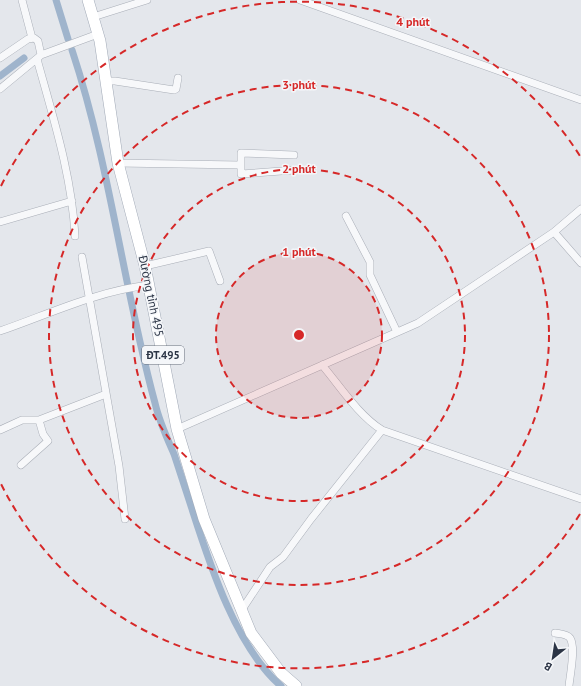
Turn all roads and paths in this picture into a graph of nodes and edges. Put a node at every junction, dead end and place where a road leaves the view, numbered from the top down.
1 (22, 0) edge
2 (88, 0) edge
3 (147, 0) edge
4 (300, 0) edge
5 (93, 17) junction
6 (98, 34) junction
7 (32, 38) junction
8 (39, 57) junction
9 (0, 58) edge
10 (178, 78) dead end
11 (106, 81) junction
12 (0, 89) edge
13 (581, 100) edge
14 (294, 155) dead end
15 (118, 163) junction
16 (240, 165) junction
17 (295, 170) dead end
18 (72, 201) junction
19 (581, 209) edge
20 (346, 216) dead end
21 (0, 222) edge
22 (554, 232) junction
23 (75, 236) dead end
24 (82, 257) dead end
25 (581, 262) edge
26 (145, 266) junction
27 (220, 281) dead end
28 (149, 285) junction
29 (90, 298) junction
30 (0, 331) edge
31 (397, 332) junction
32 (322, 365) junction
33 (106, 394) junction
34 (39, 420) junction
35 (177, 429) junction
36 (0, 430) edge
37 (382, 430) junction
38 (21, 465) dead end
39 (581, 499) edge
40 (125, 519) dead end
41 (241, 611) junction
42 (555, 633) dead end
43 (296, 686) edge
44 (569, 686) edge

1 - 7 street
2 - 5 main road, Đường tỉnh 495 / ĐT.495
3 - 5 street
4 - 13 street
5 - 6 main road, Đường tỉnh 495 / ĐT.495
6 - 8 street
6 - 11 main road, Đường tỉnh 495 / ĐT.495
7 - 8 street
7 - 9 street
8 - 12 street
8 - 18 street
10 - 11 street
11 - 15 main road, Đường tỉnh 495 / ĐT.495
14 - 16 street
15 - 16 street
15 - 26 main road, Đường tỉnh 495 / ĐT.495
16 - 17 street
18 - 21 street
18 - 23 street
19 - 22 street
20 - 31 street
22 - 25 street
22 - 31 street
24 - 29 street
26 - 27 street
26 - 28 main road, Đường tỉnh 495 / ĐT.495
28 - 29 street
28 - 35 main road, Đường tỉnh 495 / ĐT.495
29 - 30 street
29 - 33 street
31 - 32 street
32 - 35 street
32 - 37 street
33 - 34 street
33 - 40 street
34 - 36 street
34 - 38 street
35 - 41 main road, Đường tỉnh 495 / ĐT.495
37 - 39 street
37 - 41 street
41 - 43 main road, Đường tỉnh 495 / ĐT.495
42 - 44 street

